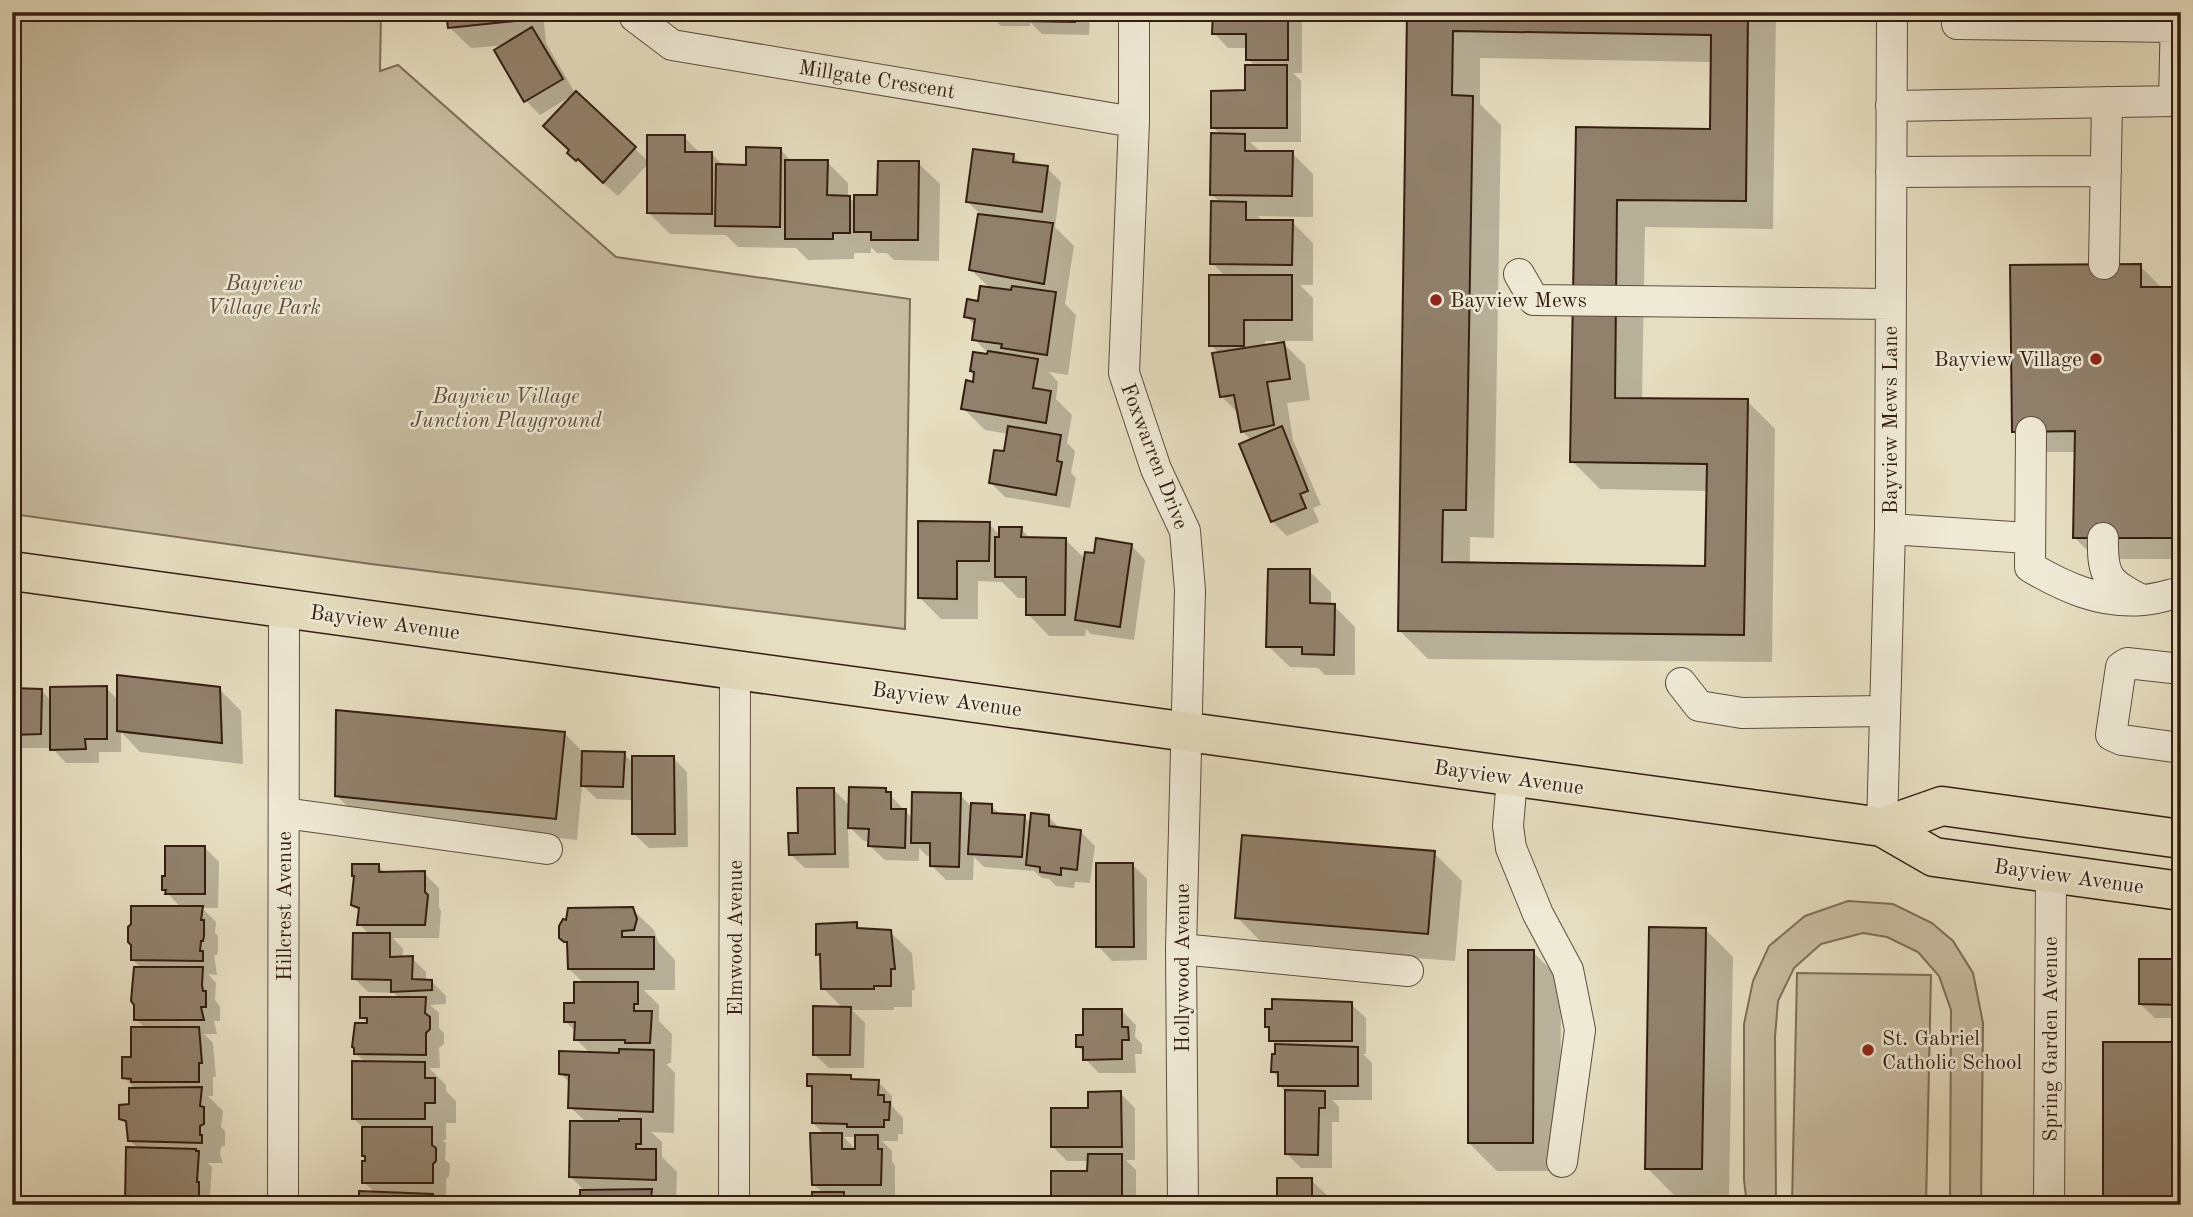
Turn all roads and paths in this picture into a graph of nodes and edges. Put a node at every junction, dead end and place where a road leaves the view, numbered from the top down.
1 (634, 12) edge
2 (1134, 12) edge
3 (1892, 12) edge
4 (1957, 12) edge
5 (2176, 20) edge
6 (2107, 102) junction
7 (1891, 106) junction
8 (1134, 122) junction
9 (2106, 171) junction
10 (1891, 172) junction
11 (2104, 264) dead end
12 (1519, 274) dead end
13 (1891, 304) junction
14 (2031, 432) dead end
15 (1890, 529) junction
16 (2028, 538) junction
17 (2103, 538) dead end
18 (12, 571) edge
19 (2181, 592) edge
20 (2142, 600) junction
21 (284, 608) junction
22 (2181, 669) edge
23 (735, 670) junction
24 (1681, 683) dead end
25 (1885, 711) junction
26 (1186, 732) junction
27 (2181, 748) edge
28 (1512, 778) junction
29 (284, 813) junction
30 (1882, 827) junction
31 (2181, 839) edge
32 (547, 849) dead end
33 (2181, 855) edge
34 (2051, 873) junction
35 (2181, 891) edge
36 (1181, 949) junction
37 (1408, 971) dead end
38 (1562, 1161) dead end
39 (283, 1205) edge
40 (734, 1205) edge
41 (1183, 1205) edge
42 (2049, 1205) edge

1 - 8 street, Millgate Crescent
2 - 8 street, Foxwarren Drive
3 - 7 street, Bayview Mews Lane
4 - 5 street
5 - 6 street
6 - 7 street
6 - 9 street
7 - 10 street, Bayview Mews Lane
8 - 26 street, Foxwarren Drive
9 - 10 street
9 - 11 street
10 - 13 street, Bayview Mews Lane
12 - 13 street
13 - 15 street, Bayview Mews Lane
14 - 16 street
15 - 16 street
15 - 25 street, Bayview Mews Lane
16 - 20 street
17 - 20 street
18 - 21 main road, Bayview Avenue
19 - 20 street
21 - 23 main road, Bayview Avenue
21 - 29 street, Hillcrest Avenue
22 - 27 street
23 - 26 main road, Bayview Avenue
23 - 40 street, Elmwood Avenue
24 - 25 street
25 - 30 street, Bayview Mews Lane
26 - 28 main road, Bayview Avenue
26 - 36 street, Hollywood Avenue
28 - 30 main road, Bayview Avenue
28 - 38 street
29 - 32 street
29 - 39 street, Hillcrest Avenue
30 - 31 main road, Bayview Avenue
30 - 34 main road, Bayview Avenue
33 - 34 main road
34 - 35 main road, Bayview Avenue
34 - 42 street, Spring Garden Avenue
36 - 37 street
36 - 41 street, Hollywood Avenue

